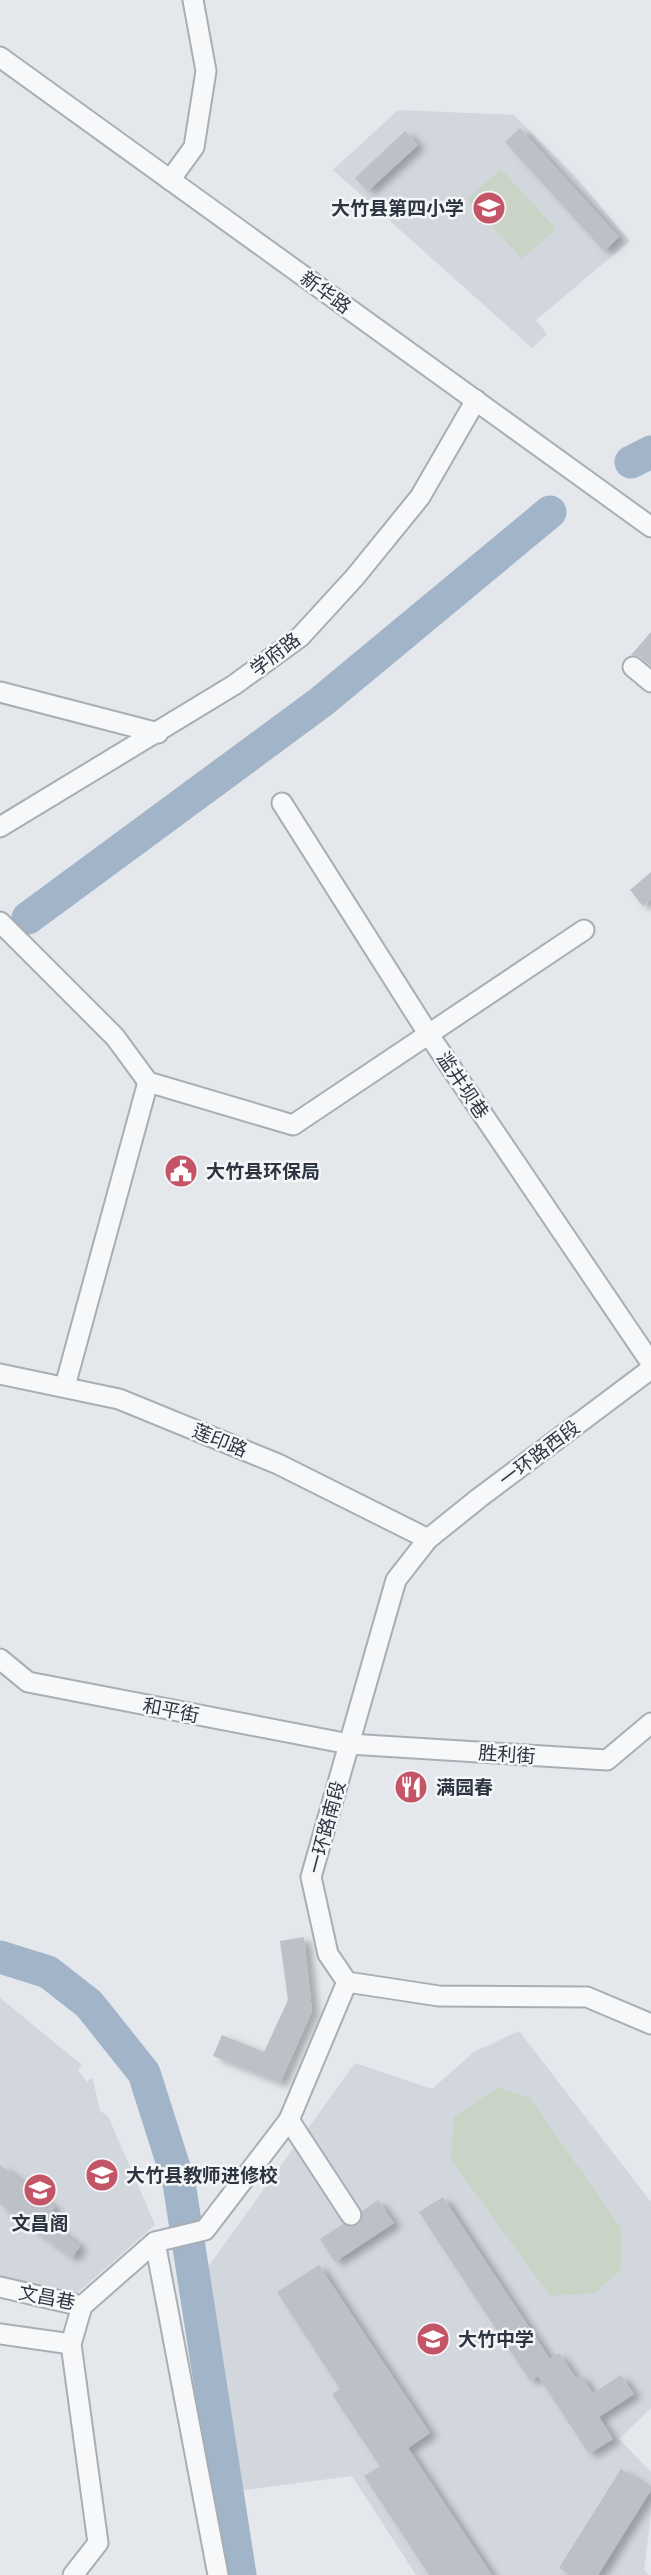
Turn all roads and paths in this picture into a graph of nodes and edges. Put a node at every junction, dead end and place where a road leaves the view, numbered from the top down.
1 (195, 1) edge
2 (0, 57) edge
3 (170, 180) junction
4 (475, 400) junction
5 (651, 527) edge
6 (633, 667) dead end
7 (651, 682) edge
8 (0, 692) edge
9 (158, 733) junction
10 (282, 803) dead end
11 (0, 827) edge
12 (0, 922) edge
13 (584, 930) dead end
14 (429, 1035) junction
15 (149, 1082) junction
16 (651, 1363) edge
17 (651, 1369) edge
18 (0, 1374) edge
19 (65, 1387) junction
20 (428, 1539) junction
21 (0, 1659) edge
22 (651, 1723) edge
23 (349, 1744) junction
24 (347, 1982) junction
25 (651, 2024) edge
26 (289, 2120) junction
27 (351, 2216) dead end
28 (155, 2242) junction
29 (0, 2287) edge
30 (82, 2306) junction
31 (0, 2334) edge
32 (71, 2344) junction
33 (73, 2575) edge
34 (218, 2575) edge

1 - 3 street
2 - 3 street, 新华路
3 - 4 street, 新华路
4 - 5 street, 新华路
4 - 9 street, 学府路
6 - 7 street
8 - 9 street
9 - 11 street, 学府路
10 - 14 street, 滥井坝巷
12 - 15 street
13 - 14 street
14 - 15 street
14 - 16 street, 滥井坝巷
15 - 19 street
17 - 20 street, 一环路西段
18 - 19 street, 莲印路
19 - 20 street, 莲印路
20 - 23 street, 一环路南段
21 - 23 street, 和平街
22 - 23 street, 胜利街
23 - 24 street, 一环路南段
24 - 25 street
24 - 26 street
26 - 27 street
26 - 28 street
28 - 30 street, 文昌巷
28 - 34 street
29 - 30 street, 文昌巷
30 - 32 street
31 - 32 street
32 - 33 street

